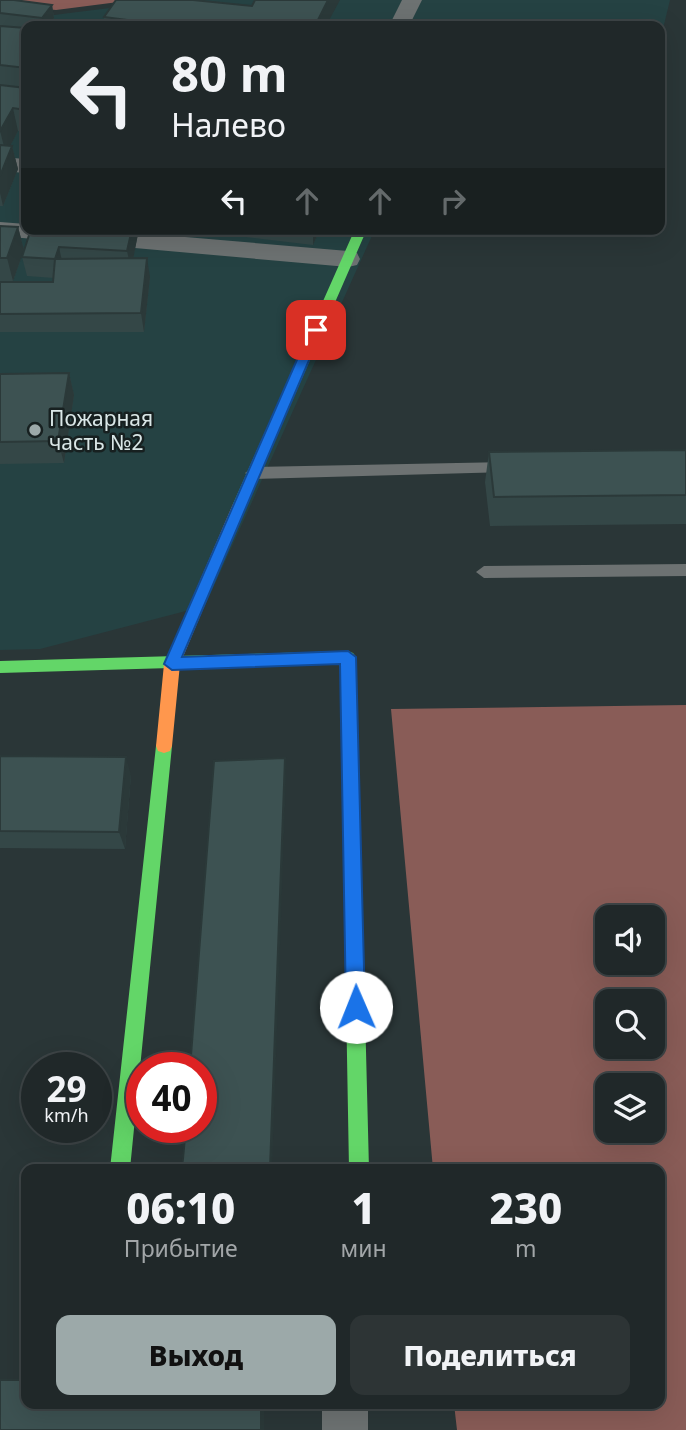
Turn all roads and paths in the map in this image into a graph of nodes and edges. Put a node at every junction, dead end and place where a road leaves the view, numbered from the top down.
1 (412, 0) edge
2 (402, 21) edge
3 (0, 164) edge
4 (21, 166) edge
5 (0, 229) edge
6 (21, 231) edge
7 (70, 235) edge
8 (358, 235) edge
9 (348, 259) junction
10 (518, 467) edge
11 (253, 472) junction
12 (686, 570) edge
13 (484, 572) dead end
14 (172, 664) junction
15 (0, 667) edge
16 (121, 1164) edge
17 (359, 1164) edge
18 (345, 1409) edge
19 (345, 1430) edge

1 - 2 street
3 - 4 street
5 - 6 street
7 - 9 street
8 - 9 street
9 - 11 street
10 - 11 lane
11 - 14 street
12 - 13 lane
14 - 15 street
14 - 16 street
14 - 17 street
18 - 19 street

